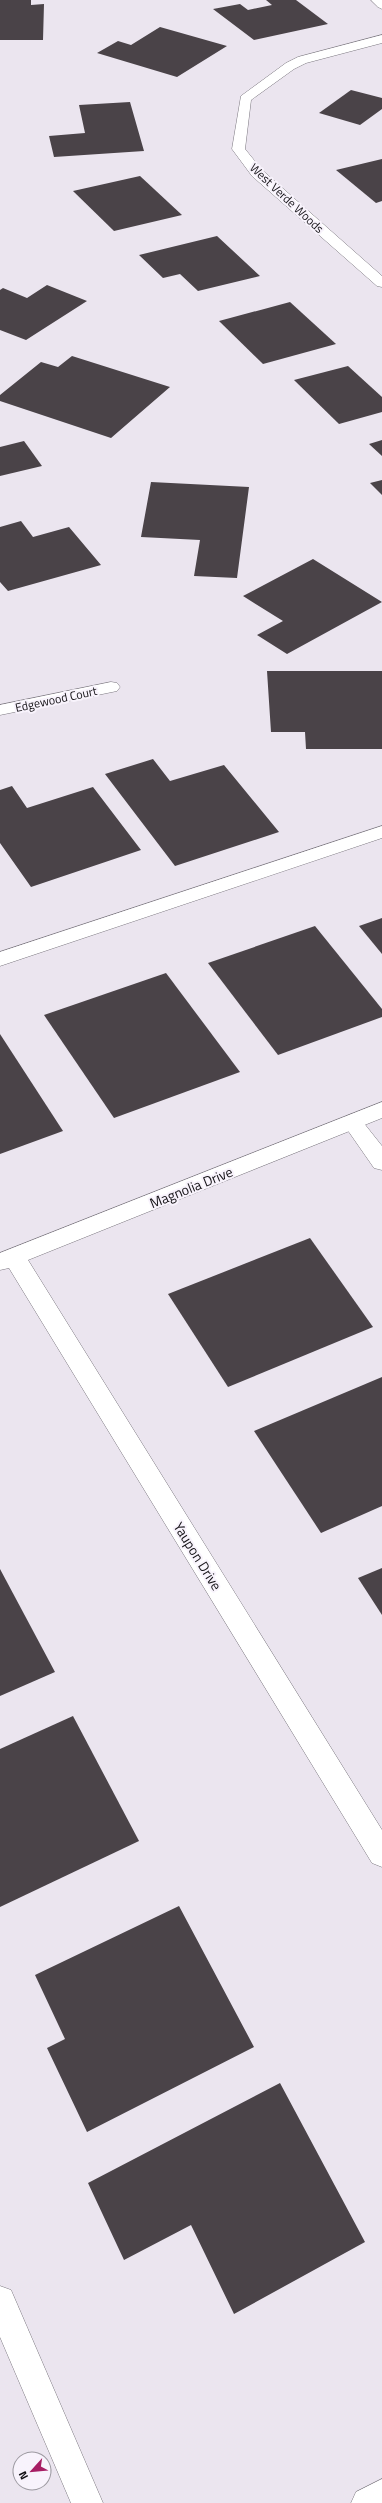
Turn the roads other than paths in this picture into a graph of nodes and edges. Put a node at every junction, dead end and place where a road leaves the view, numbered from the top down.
1 (377, 0) edge
2 (382, 5) edge
3 (382, 39) edge
4 (382, 283) edge
5 (111, 687) dead end
6 (0, 710) edge
7 (382, 832) edge
8 (0, 959) edge
9 (382, 1110) edge
10 (352, 1122) junction
11 (382, 1162) edge
12 (7, 1260) edge
13 (382, 1854) edge
14 (0, 2301) edge
15 (382, 2495) edge
16 (87, 2503) edge
17 (367, 2503) edge

1 - 2 street
3 - 4 street, West Verde Woods
5 - 6 street, Edgewood Court
7 - 8 street
9 - 10 street, Magnolia Drive
10 - 11 street
10 - 12 street, Magnolia Drive
12 - 13 street, Yaupon Drive
14 - 16 street
15 - 17 street

